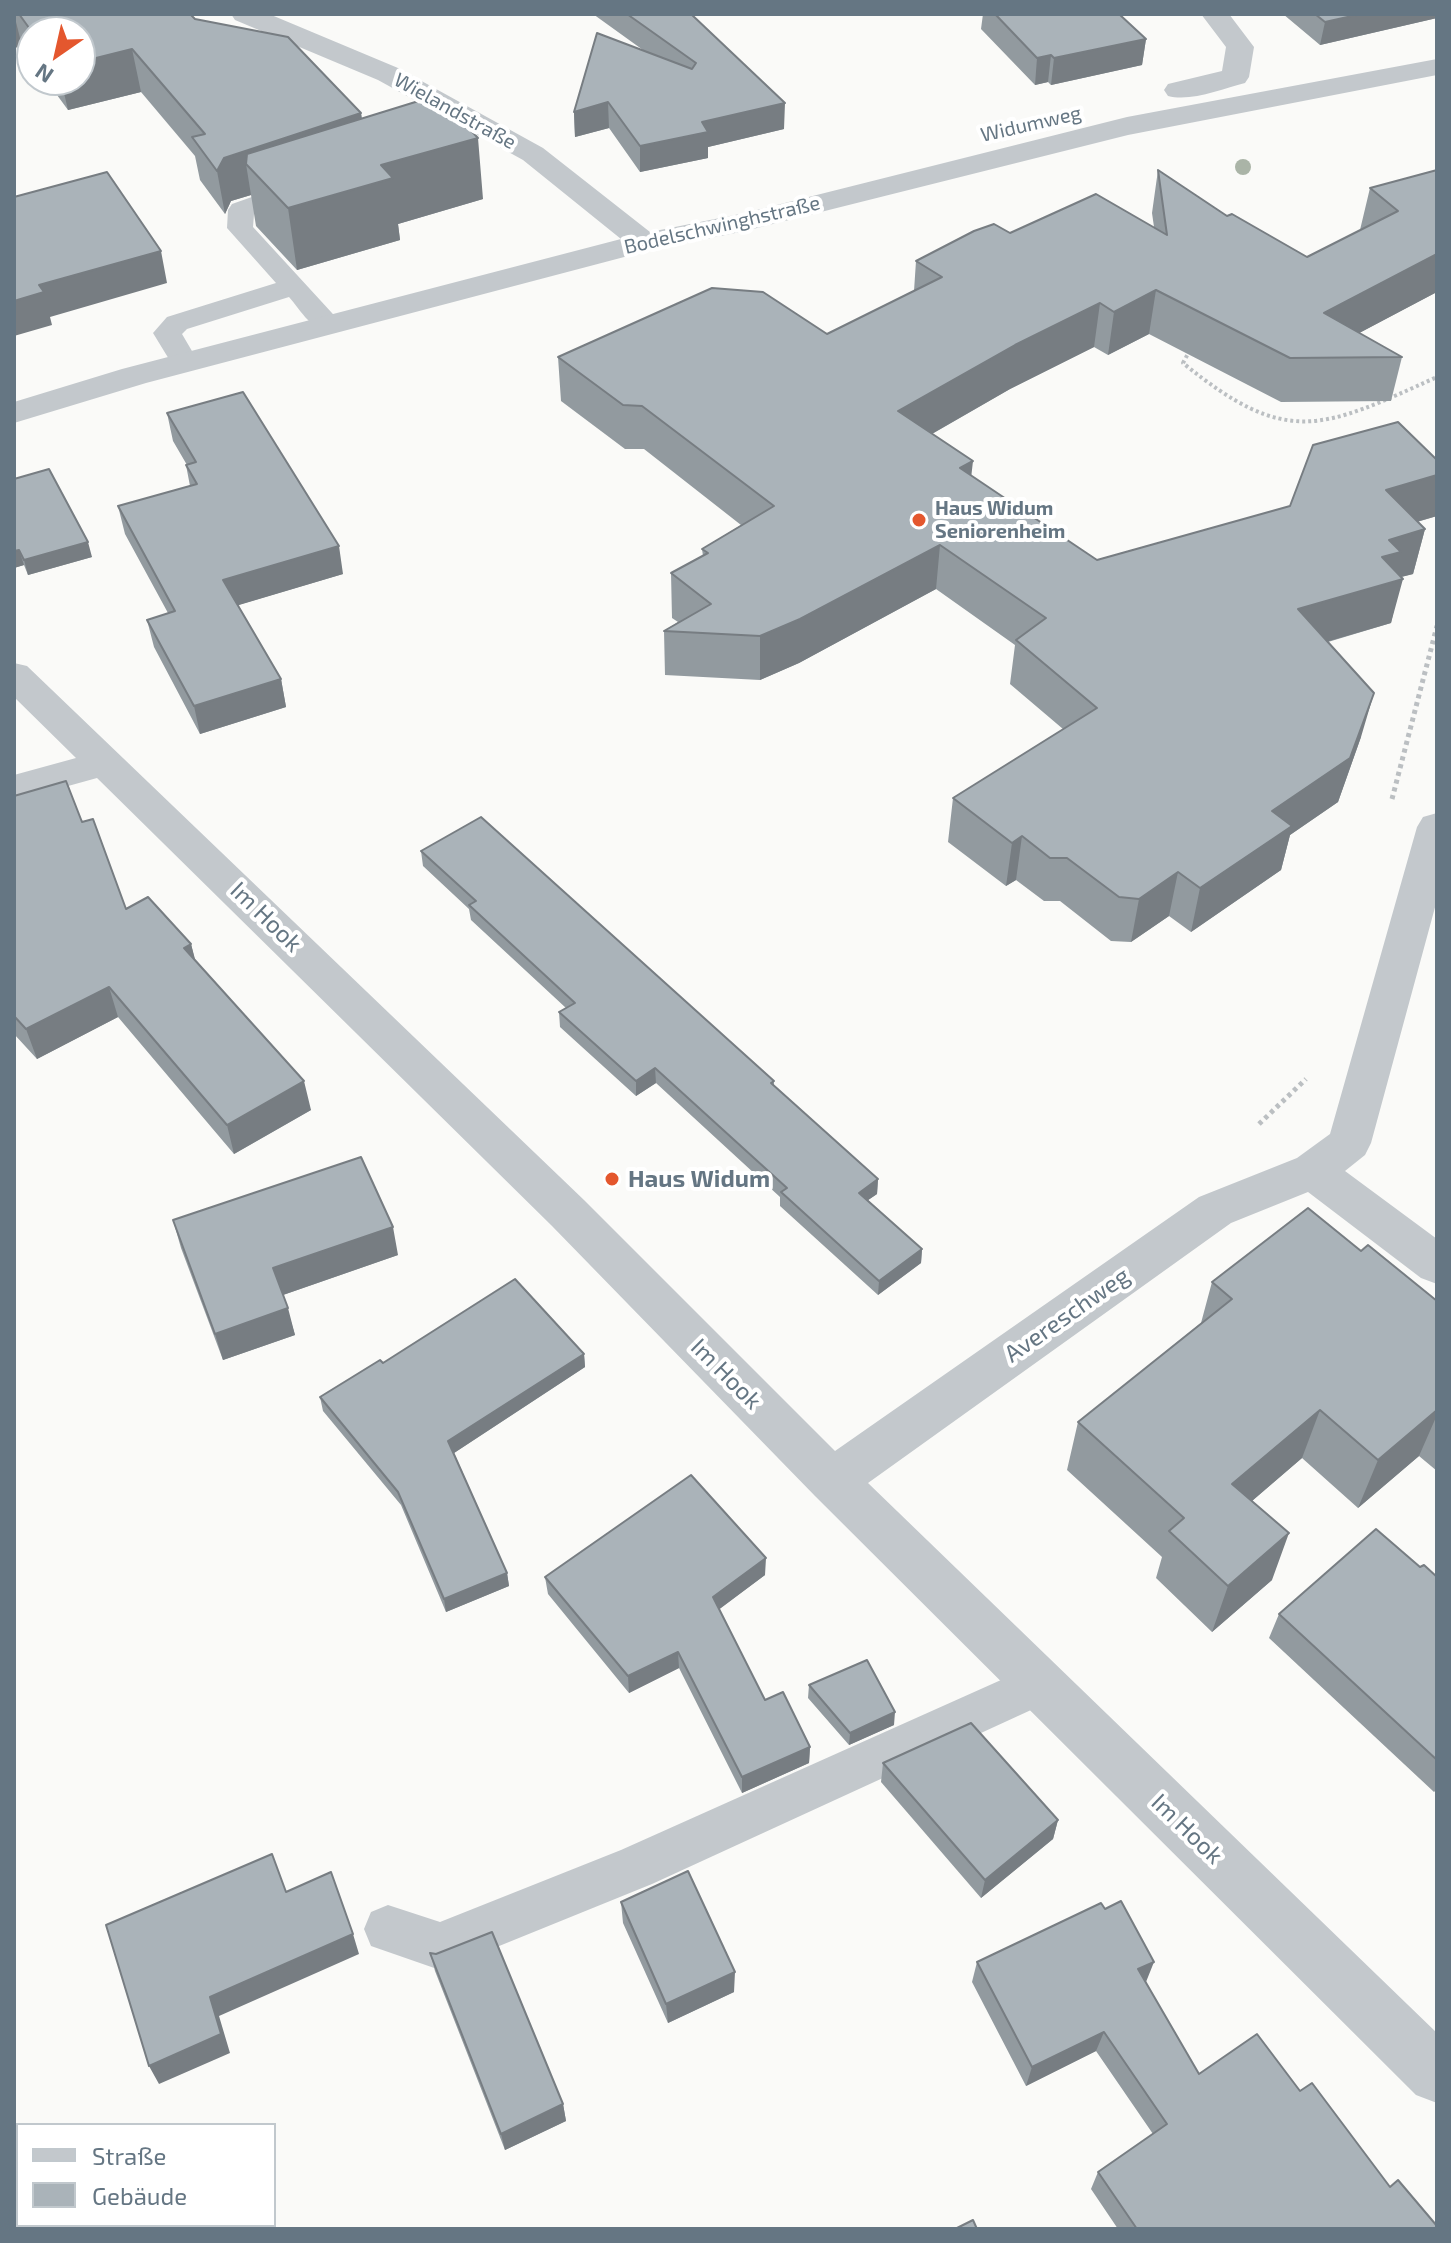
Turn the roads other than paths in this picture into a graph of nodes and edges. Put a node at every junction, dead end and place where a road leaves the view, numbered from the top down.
1 (245, 14) edge
2 (1215, 14) edge
3 (1437, 67) edge
4 (485, 128) junction
5 (456, 137) edge
6 (915, 151) dead end
7 (327, 179) edge
8 (644, 242) junction
9 (293, 287) junction
10 (329, 325) junction
11 (185, 363) junction
12 (14, 413) edge
13 (14, 675) edge
14 (105, 763) junction
15 (14, 788) edge
16 (1437, 827) edge
17 (1313, 1171) junction
18 (1437, 1265) edge
19 (832, 1481) junction
20 (1039, 1684) junction
21 (388, 1929) dead end
22 (1437, 2074) edge

1 - 4 street, Wielandstraße
2 - 6 street, Widumweg
3 - 8 street, Bodelschwinghstraße
4 - 5 lane
4 - 8 street, Wielandstraße
7 - 9 lane
8 - 10 street, Bodelschwinghstraße
9 - 10 lane
9 - 11 lane
10 - 11 street, Bodelschwinghstraße
11 - 12 street, Bodelschwinghstraße
13 - 14 street, Im Hook
14 - 15 street
14 - 19 street, Im Hook
16 - 17 street, Avereschweg
17 - 18 street
17 - 19 street, Avereschweg
19 - 20 street, Im Hook
20 - 21 lane
20 - 22 street, Im Hook

